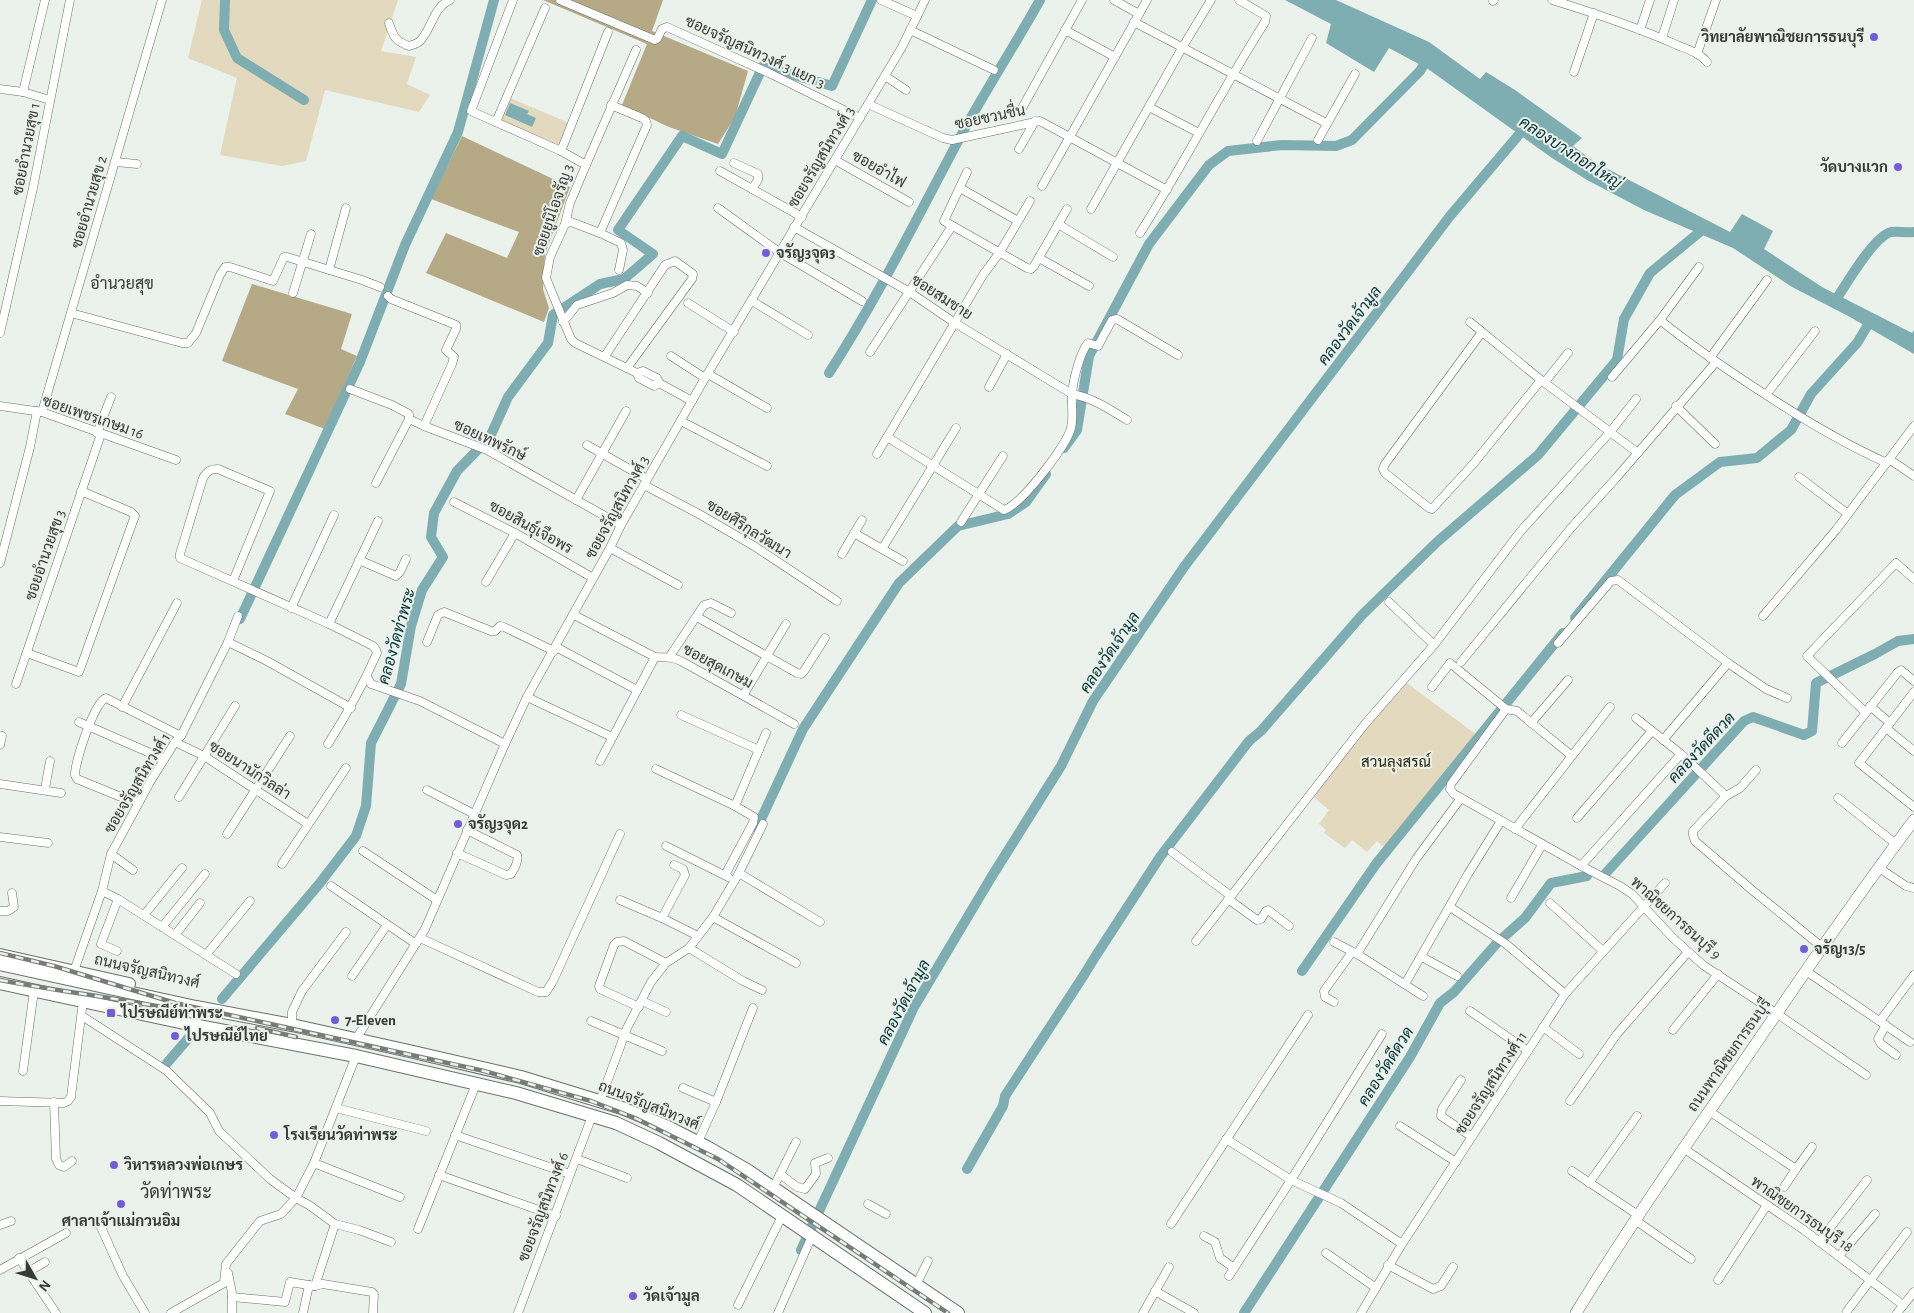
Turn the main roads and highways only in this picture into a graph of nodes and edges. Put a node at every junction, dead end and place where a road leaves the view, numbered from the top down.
1 (1914, 820) edge
2 (0, 955) edge
3 (0, 964) edge
4 (0, 972) edge
5 (0, 983) edge
6 (289, 1024) junction
7 (286, 1042) junction
8 (698, 1142) junction
9 (690, 1158) junction
10 (929, 1294) junction
11 (922, 1311) edge
12 (958, 1313) edge
13 (1576, 1313) edge

1 - 13 main road, ถนนพาณิชยการธนบุรี
2 - 6 main road, ถนนจรัญสนิทวงศ์
3 - 6 main road, ถนนจรัญสนิทวงศ์
4 - 7 main road, ถนนจรัญสนิทวงศ์
5 - 7 main road, ถนนจรัญสนิทวงศ์
6 - 8 main road, ถนนจรัญสนิทวงศ์
7 - 9 main road, ถนนจรัญสนิทวงศ์
8 - 9 main road
8 - 10 main road, ถนนจรัญสนิทวงศ์
9 - 11 main road, ถนนจรัญสนิทวงศ์
10 - 11 main road
10 - 12 main road, ถนนจรัญสนิทวงศ์

